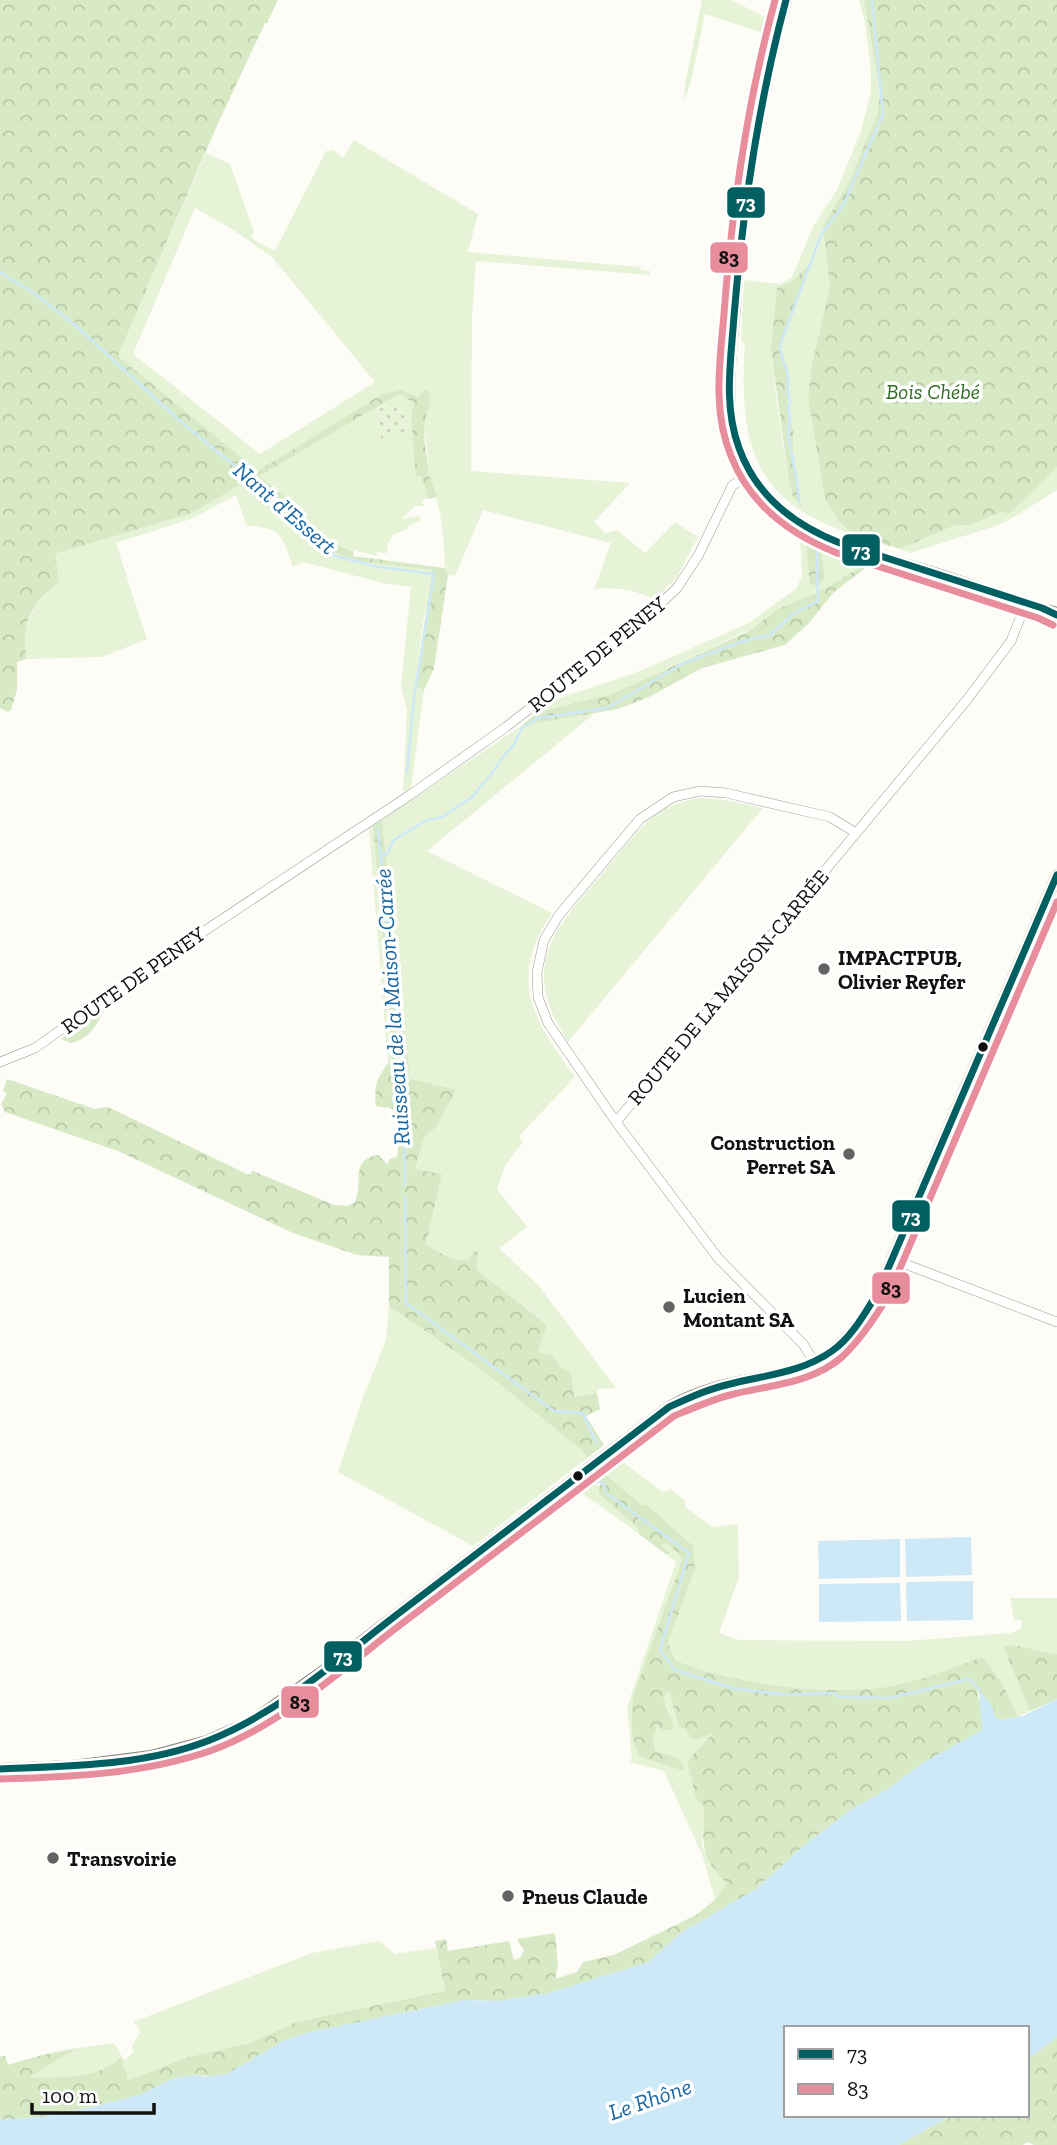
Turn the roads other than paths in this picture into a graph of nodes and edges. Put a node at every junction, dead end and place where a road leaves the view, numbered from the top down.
1 (786, 0) edge
2 (750, 473) junction
3 (1026, 603) junction
4 (1056, 613) edge
5 (856, 833) junction
6 (1057, 875) edge
7 (0, 1062) edge
8 (616, 1122) junction
9 (892, 1259) junction
10 (1057, 1322) edge
11 (816, 1363) junction
12 (0, 1769) edge

1 - 2 main road
2 - 3 main road
2 - 7 street, ROUTE DE PENEY
3 - 4 main road
3 - 5 street, ROUTE DE LA MAISON-CARRÉE
5 - 8 street, ROUTE DE LA MAISON-CARRÉE
5 - 8 street
6 - 9 main road
8 - 11 street, ROUTE DE LA MAISON-CARRÉE
9 - 10 street
9 - 11 main road
11 - 12 main road

